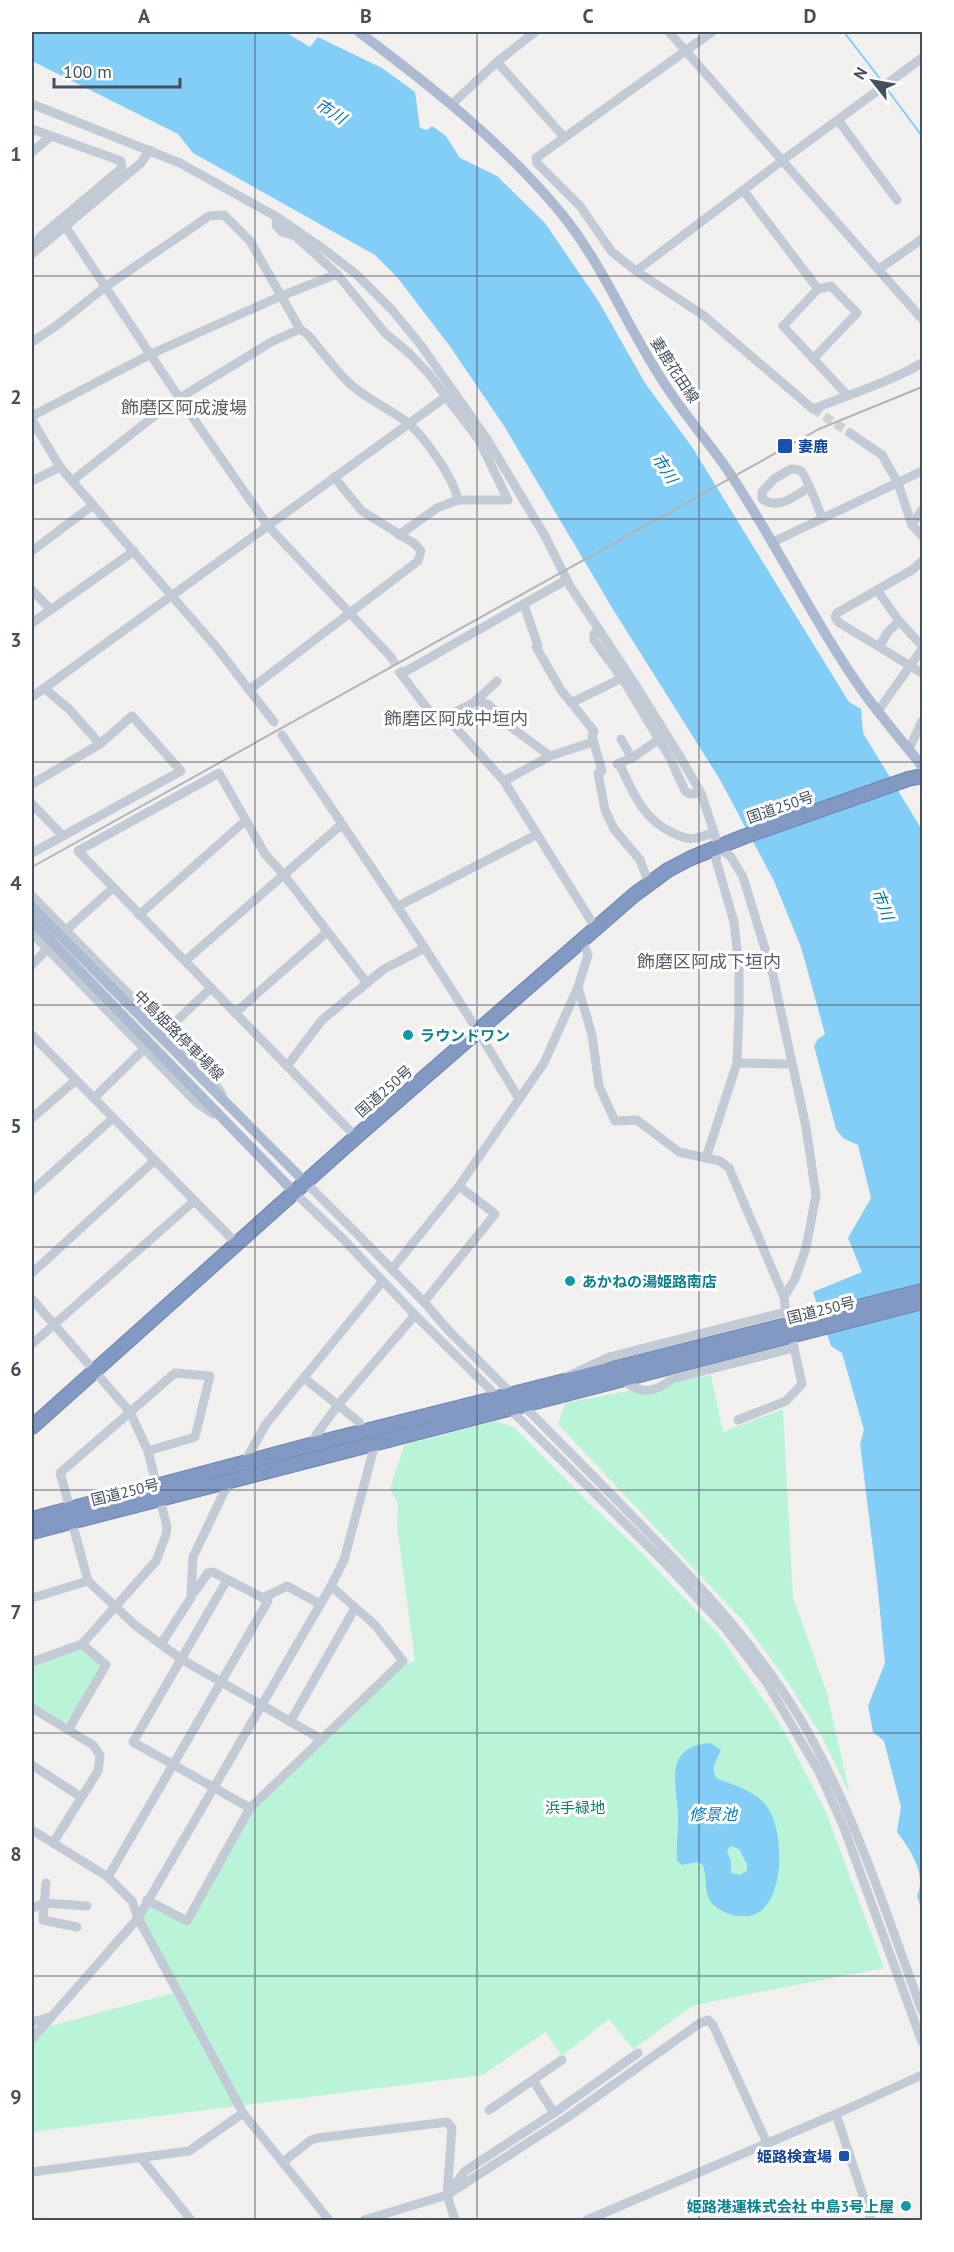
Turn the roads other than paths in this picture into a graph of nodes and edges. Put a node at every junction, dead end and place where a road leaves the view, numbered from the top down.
1 (359, 32) edge
2 (535, 32) edge
3 (669, 32) edge
4 (712, 32) edge
5 (686, 51) junction
6 (922, 58) edge
7 (497, 62) junction
8 (452, 104) junction
9 (32, 105) edge
10 (838, 120) junction
11 (32, 129) edge
12 (564, 136) junction
13 (50, 137) junction
14 (150, 150) junction
15 (32, 152) edge
16 (783, 160) junction
17 (743, 190) junction
18 (897, 200) dead end
19 (277, 217) junction
20 (65, 226) junction
21 (922, 239) edge
22 (32, 247) edge
23 (32, 254) edge
24 (879, 269) junction
25 (636, 271) junction
26 (337, 274) junction
27 (105, 287) junction
28 (818, 289) junction
29 (281, 296) junction
30 (922, 319) edge
31 (300, 329) junction
32 (32, 342) edge
33 (151, 354) junction
34 (813, 359) junction
35 (922, 363) edge
36 (847, 395) junction
37 (447, 396) junction
38 (180, 399) junction
39 (32, 418) edge
40 (408, 423) junction
41 (850, 434) tunnel mouth
42 (483, 439) junction
43 (60, 467) junction
44 (922, 471) edge
45 (334, 477) junction
46 (32, 481) edge
47 (72, 481) junction
48 (898, 483) junction
49 (808, 488) junction
50 (458, 500) junction
51 (93, 505) junction
52 (922, 510) edge
53 (822, 517) junction
54 (912, 525) junction
55 (268, 526) junction
56 (399, 534) junction
57 (922, 536) edge
58 (773, 542) junction
59 (32, 551) edge
60 (134, 551) junction
61 (922, 561) edge
62 (566, 580) junction
63 (32, 590) edge
64 (877, 590) junction
65 (172, 596) junction
66 (524, 605) junction
67 (50, 609) junction
68 (349, 613) junction
69 (899, 621) junction
70 (32, 623) edge
71 (600, 631) junction
72 (880, 646) junction
73 (922, 648) edge
74 (391, 657) tunnel mouth
75 (910, 664) junction
76 (922, 673) edge
77 (622, 678) junction
78 (497, 681) dead end
79 (249, 690) junction
80 (36, 692) edge
81 (476, 700) junction
82 (571, 703) junction
83 (878, 711) junction
84 (448, 719) junction
85 (922, 721) edge
86 (274, 722) dead end
87 (282, 735) dead end
88 (621, 739) dead end
89 (658, 740) junction
90 (593, 742) junction
91 (100, 744) junction
92 (909, 749) junction
93 (550, 756) junction
94 (632, 758) junction
95 (922, 766) edge
96 (922, 777) edge
97 (504, 781) junction
98 (32, 784) edge
99 (700, 793) junction
100 (32, 804) edge
101 (245, 821) junction
102 (342, 824) junction
103 (714, 832) junction
104 (537, 835) junction
105 (63, 836) junction
106 (718, 847) junction
107 (32, 853) edge
108 (284, 875) junction
109 (649, 884) junction
110 (113, 888) junction
111 (32, 896) edge
112 (398, 906) junction
113 (32, 907) edge
114 (139, 915) junction
115 (32, 921) edge
116 (595, 927) junction
117 (66, 930) junction
118 (327, 932) junction
119 (32, 933) edge
120 (582, 940) junction
121 (425, 948) junction
122 (47, 949) junction
123 (186, 961) junction
124 (32, 965) edge
125 (367, 983) junction
126 (578, 987) junction
127 (211, 988) junction
128 (111, 995) junction
129 (235, 1013) junction
130 (479, 1031) junction
131 (165, 1032) junction
132 (32, 1035) edge
133 (144, 1048) junction
134 (737, 1063) junction
135 (791, 1064) junction
136 (287, 1066) junction
137 (76, 1080) junction
138 (94, 1098) junction
139 (519, 1099) junction
140 (229, 1106) junction
141 (113, 1118) junction
142 (32, 1119) edge
143 (223, 1120) junction
144 (356, 1137) junction
145 (706, 1158) junction
146 (154, 1161) junction
147 (306, 1183) junction
148 (459, 1186) junction
149 (32, 1191) edge
150 (294, 1193) junction
151 (194, 1201) junction
152 (237, 1244) junction
153 (392, 1269) junction
154 (32, 1273) edge
155 (382, 1282) junction
156 (922, 1291) edge
157 (784, 1297) junction
158 (32, 1299) edge
159 (424, 1302) junction
160 (922, 1302) edge
161 (415, 1315) junction
162 (53, 1325) junction
163 (791, 1329) junction
164 (32, 1344) edge
165 (95, 1371) junction
166 (304, 1377) junction
167 (519, 1400) junction
168 (504, 1403) junction
169 (338, 1405) junction
170 (130, 1412) junction
171 (738, 1420) dead end
172 (32, 1426) edge
173 (364, 1432) junction
174 (314, 1444) junction
175 (375, 1444) junction
176 (148, 1451) junction
177 (244, 1463) junction
178 (225, 1482) junction
179 (156, 1486) junction
180 (159, 1500) junction
181 (70, 1508) junction
182 (32, 1519) edge
183 (72, 1522) junction
184 (32, 1532) edge
185 (227, 1580) junction
186 (88, 1581) junction
187 (331, 1586) junction
188 (191, 1592) junction
189 (268, 1595) junction
190 (32, 1598) edge
191 (320, 1604) junction
192 (115, 1607) junction
193 (356, 1608) junction
194 (720, 1616) junction
195 (82, 1644) junction
196 (161, 1644) junction
197 (181, 1659) junction
198 (32, 1662) edge
199 (220, 1682) junction
200 (260, 1706) junction
201 (32, 1708) edge
202 (290, 1722) junction
203 (68, 1730) junction
204 (321, 1739) junction
205 (173, 1764) junction
206 (32, 1766) edge
207 (213, 1786) junction
208 (81, 1797) junction
209 (250, 1808) junction
210 (32, 1830) edge
211 (53, 1843) junction
212 (108, 1877) junction
213 (46, 1883) dead end
214 (147, 1900) junction
215 (45, 1903) junction
216 (87, 1906) dead end
217 (32, 1908) edge
218 (138, 1918) junction
219 (77, 1928) dead end
220 (922, 2011) edge
221 (50, 2017) junction
222 (32, 2022) edge
223 (32, 2038) edge
224 (922, 2042) edge
225 (638, 2053) dead end
226 (562, 2060) dead end
227 (922, 2075) edge
228 (533, 2080) junction
229 (489, 2110) dead end
230 (243, 2113) junction
231 (554, 2113) junction
232 (836, 2114) junction
233 (767, 2143) junction
234 (141, 2158) junction
235 (283, 2163) junction
236 (32, 2172) edge
237 (447, 2195) junction
238 (191, 2220) edge
239 (329, 2220) edge
240 (364, 2220) edge
241 (455, 2220) edge
242 (587, 2220) edge
243 (871, 2220) edge

1 - 8 main road, 妻鹿花田線
2 - 7 street
3 - 5 street
4 - 5 street
5 - 12 street
5 - 16 street
6 - 10 street
7 - 8 street
7 - 12 street
8 - 58 main road, 妻鹿花田線
9 - 14 street
10 - 16 street
10 - 18 street
11 - 13 street
12 - 25 street
13 - 15 street
13 - 22 street
14 - 19 street
14 - 20 street
16 - 17 street
16 - 24 street
17 - 25 street
17 - 28 street
19 - 26 street
19 - 42 street
20 - 23 street
20 - 27 street
21 - 24 street
24 - 30 street
25 - 36 street
26 - 29 street
26 - 37 street
27 - 29 street
27 - 32 street
27 - 33 street
28 - 34 street
28 - 34 street
29 - 31 street
29 - 33 street
31 - 38 street
31 - 40 street
33 - 38 street
33 - 39 street
34 - 36 street
35 - 36 street
37 - 40 street
37 - 42 street
38 - 47 street
38 - 55 street
39 - 43 street
40 - 45 street
40 - 50 street
41 - 48 street
42 - 50 street
42 - 62 street
43 - 46 street
43 - 47 street
44 - 48 street
45 - 55 street
45 - 56 street
47 - 51 street
48 - 53 street
48 - 54 street
49 - 49 street
49 - 53 street
50 - 56 street
51 - 59 street
51 - 60 street
52 - 54 street
53 - 58 street
54 - 57 street
55 - 65 street
55 - 68 street
56 - 68 street
58 - 83 main road, 妻鹿花田線
60 - 65 street
60 - 67 street
61 - 64 street
62 - 66 street
62 - 71 street
63 - 67 street
64 - 69 street
64 - 72 street
65 - 79 street
65 - 80 street
66 - 82 street
66 - 84 street
67 - 70 street
68 - 74 street
68 - 79 street
69 - 72 street
69 - 73 street
71 - 77 street
71 - 99 street
72 - 75 street
73 - 75 street
75 - 76 street
75 - 83 street
77 - 82 street
77 - 89 street
78 - 81 street
79 - 86 street
80 - 91 street
81 - 84 street
81 - 93 street
82 - 90 street
83 - 92 main road, 妻鹿花田線
84 - 97 street
85 - 92 street
87 - 102 street
88 - 94 street
89 - 94 street
89 - 99 street
90 - 93 street
90 - 109 street
91 - 98 street
91 - 105 street
92 - 95 main road, 妻鹿花田線
93 - 97 street
94 - 103 street
96 - 106 highway, 国道250号
97 - 104 street
99 - 103 street
100 - 105 street
101 - 108 street
101 - 110 street
101 - 114 street
102 - 108 street
102 - 112 street
103 - 106 street
104 - 112 street
104 - 116 street
105 - 107 street
106 - 109 highway, 国道250号
106 - 134 street
106 - 135 street
108 - 118 street
108 - 123 street
109 - 116 highway, 国道250号
110 - 114 street
110 - 117 street
111 - 117 street
112 - 121 street
113 - 128 main road, 中島姫路停車場線, bridge
114 - 123 street
115 - 128 main road, 中島姫路停車場線, bridge
116 - 120 highway, 国道250号
117 - 122 street
117 - 131 street
118 - 125 street
118 - 129 street
119 - 122 street
120 - 126 street
120 - 130 highway, 国道250号
121 - 125 street
121 - 130 street
122 - 124 street
122 - 133 street
123 - 127 street
125 - 136 street
126 - 139 street
126 - 145 street
127 - 129 street
127 - 131 street
128 - 140 main road, 中島姫路停車場線
128 - 143 main road, 中島姫路停車場線
129 - 136 street
130 - 139 street
130 - 144 highway, 国道250号
131 - 140 street
132 - 137 street
133 - 138 street
133 - 143 street
134 - 135 street
134 - 145 street
135 - 157 street
136 - 144 street
137 - 138 street
137 - 142 street
138 - 141 street
139 - 148 street
140 - 147 main road, 中島姫路停車場線
141 - 146 street
141 - 149 street
143 - 150 main road, 中島姫路停車場線
144 - 147 highway, 国道250号
145 - 157 street
146 - 151 street
146 - 154 street
147 - 150 highway, 国道250号
147 - 153 street
148 - 153 street
148 - 159 street
150 - 152 highway, 国道250号
150 - 155 street
151 - 152 street
151 - 162 street
152 - 165 highway, 国道250号
153 - 159 street
155 - 161 street
155 - 166 street
156 - 163 highway, 国道250号
157 - 163 street
158 - 162 street
159 - 167 street
160 - 163 highway, 国道250号
161 - 168 street
161 - 169 street
162 - 164 street
162 - 165 street
163 - 167 highway, 国道250号
163 - 167 highway, 国道250号
163 - 171 street
165 - 170 street
165 - 172 highway, 国道250号
166 - 169 street
166 - 177 street
167 - 168 highway, 国道250号
167 - 194 street
168 - 173 highway, 国道250号
168 - 175 highway, 国道250号
168 - 194 street
169 - 173 street
169 - 174 street
170 - 176 street
170 - 176 street
170 - 181 street
173 - 174 highway, 国道250号
174 - 177 highway, 国道250号
175 - 178 highway, 国道250号
175 - 187 street
176 - 179 street
177 - 179 highway, 国道250号
178 - 180 highway, 国道250号
178 - 188 street
179 - 180 street
179 - 181 highway, 国道250号
180 - 183 highway, 国道250号
180 - 192 street
181 - 182 highway, 国道250号
183 - 184 highway, 国道250号
183 - 186 street
185 - 188 street
185 - 189 street
185 - 197 street
186 - 190 street
186 - 192 street
187 - 191 street
187 - 193 street
188 - 196 street
189 - 191 street
189 - 199 street
191 - 200 street
192 - 195 street
192 - 196 street
193 - 202 street
193 - 204 street
194 - 220 street
194 - 224 street
195 - 198 street
195 - 203 street
196 - 197 street
197 - 199 street
197 - 205 street
199 - 200 street
199 - 205 street
200 - 202 street
200 - 207 street
201 - 203 street
202 - 204 street
203 - 208 street
204 - 209 street
205 - 207 street
205 - 212 street
206 - 208 street
207 - 209 street
207 - 214 street
208 - 211 street
209 - 214 street
210 - 211 street
211 - 212 street
212 - 218 street
213 - 215 street
214 - 218 street
215 - 216 street
215 - 217 street
215 - 219 street
218 - 221 street
218 - 230 street
221 - 222 street
221 - 223 street
225 - 231 street
226 - 228 street
227 - 232 street
228 - 229 street
228 - 231 street
230 - 234 street
230 - 235 street
231 - 237 street
232 - 233 street
232 - 243 street
233 - 237 street
233 - 242 street
234 - 236 street
234 - 238 street
235 - 237 street
235 - 239 street
237 - 240 street
237 - 241 street

